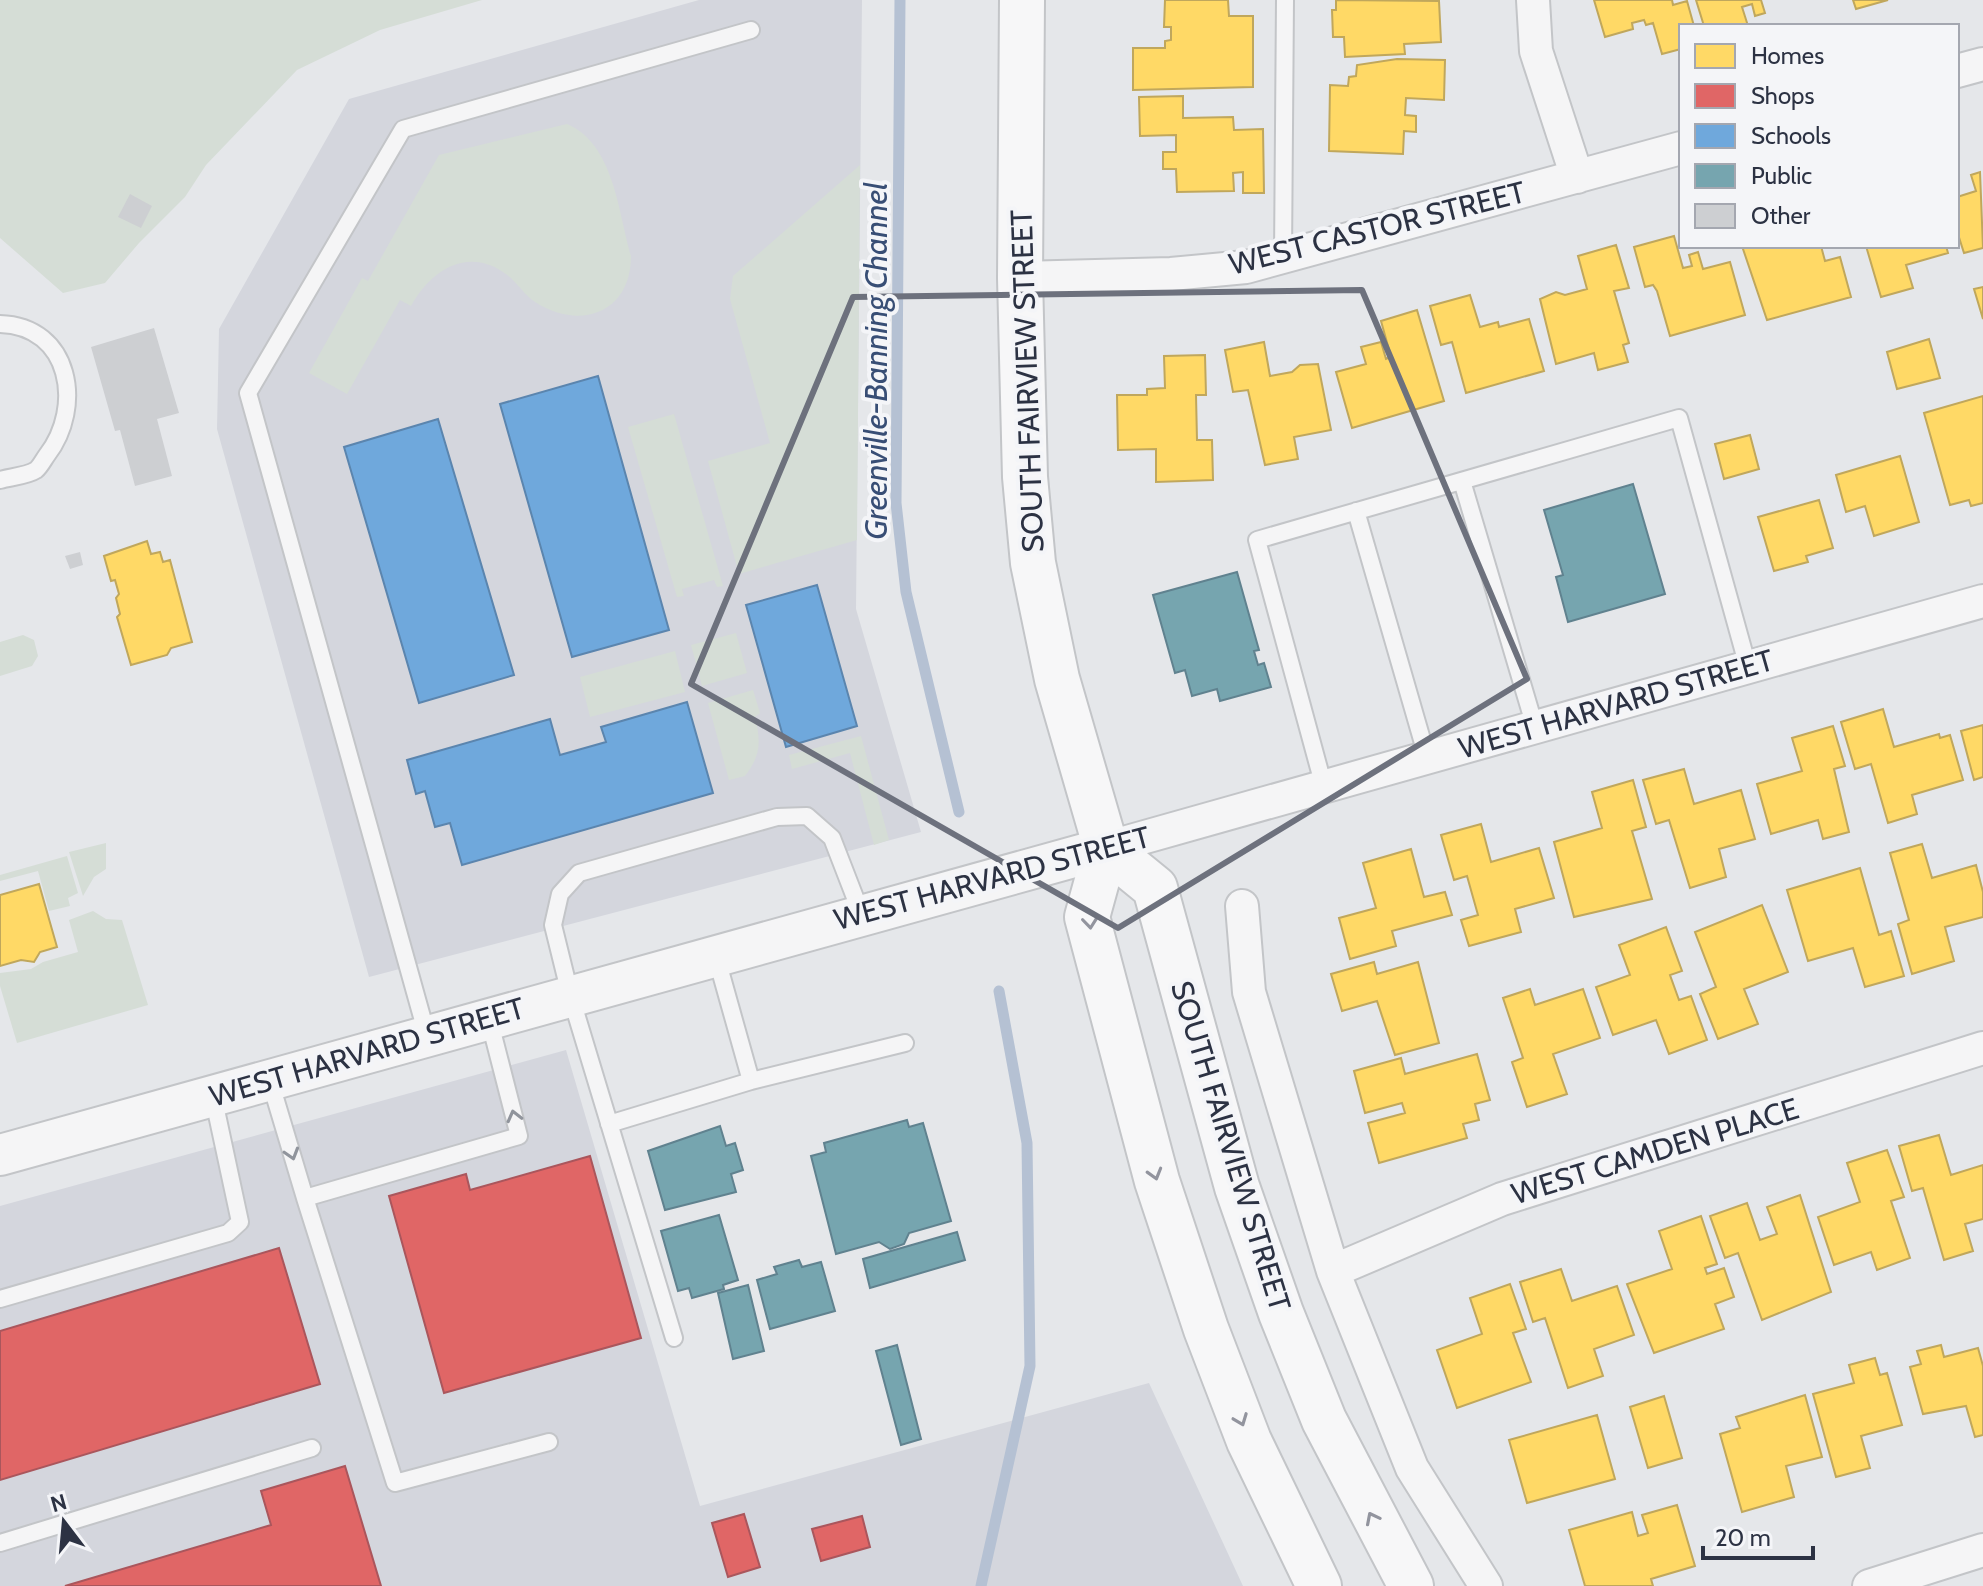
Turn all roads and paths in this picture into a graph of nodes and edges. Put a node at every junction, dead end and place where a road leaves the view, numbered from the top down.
1 (1022, 0) edge
2 (1285, 0) edge
3 (1533, 0) edge
4 (751, 30) dead end
5 (1983, 64) edge
6 (1959, 70) edge
7 (1679, 149) edge
8 (1577, 177) junction
9 (1283, 257) junction
10 (1020, 278) junction
11 (0, 324) edge
12 (0, 480) edge
13 (1462, 481) junction
14 (1356, 511) junction
15 (1983, 601) edge
16 (1748, 667) junction
17 (1535, 727) junction
18 (1427, 757) junction
19 (1324, 787) junction
20 (1106, 848) junction
21 (1242, 906) dead end
22 (861, 913) junction
23 (715, 954) junction
24 (570, 994) junction
25 (489, 1018) junction
26 (427, 1035) junction
27 (905, 1043) dead end
28 (1983, 1048) edge
29 (270, 1079) junction
30 (751, 1081) junction
31 (213, 1095) junction
32 (609, 1124) junction
33 (0, 1155) edge
34 (305, 1198) junction
35 (1333, 1271) junction
36 (0, 1299) edge
37 (674, 1338) dead end
38 (549, 1442) dead end
39 (312, 1448) dead end
40 (0, 1543) edge
41 (1983, 1550) edge
42 (1319, 1586) edge
43 (1411, 1586) edge
44 (1486, 1586) edge
45 (1869, 1586) edge

1 - 10 main road, SOUTH FAIRVIEW STREET
2 - 9 lane
3 - 8 street
4 - 26 lane
5 - 6 street
7 - 8 street, WEST CASTOR STREET
8 - 9 street, WEST CASTOR STREET
9 - 10 street, WEST CASTOR STREET
10 - 20 main road, SOUTH FAIRVIEW STREET
11 - 12 lane
13 - 14 lane
13 - 16 lane
13 - 17 lane
14 - 18 lane
14 - 19 lane
15 - 16 street, WEST HARVARD STREET
16 - 17 street, WEST HARVARD STREET
17 - 18 street, WEST HARVARD STREET
18 - 19 street, WEST HARVARD STREET
19 - 20 street, WEST HARVARD STREET
20 - 22 street, WEST HARVARD STREET
20 -> 42 main road
43 -> 20 main road, SOUTH FAIRVIEW STREET
21 - 35 street
22 - 23 street, WEST HARVARD STREET
22 - 24 lane
23 - 24 street, WEST HARVARD STREET
23 - 30 lane
24 - 25 street, WEST HARVARD STREET
24 - 32 lane
25 - 26 street, WEST HARVARD STREET
34 -> 25 lane
26 - 29 street, WEST HARVARD STREET
27 - 30 lane
28 - 35 street, WEST CAMDEN PLACE
29 - 31 street, WEST HARVARD STREET
29 -> 34 lane
30 - 32 lane
31 - 33 street, WEST HARVARD STREET
31 - 36 lane
32 - 37 lane
34 - 38 lane
35 - 44 street
39 - 40 lane
41 - 45 street

